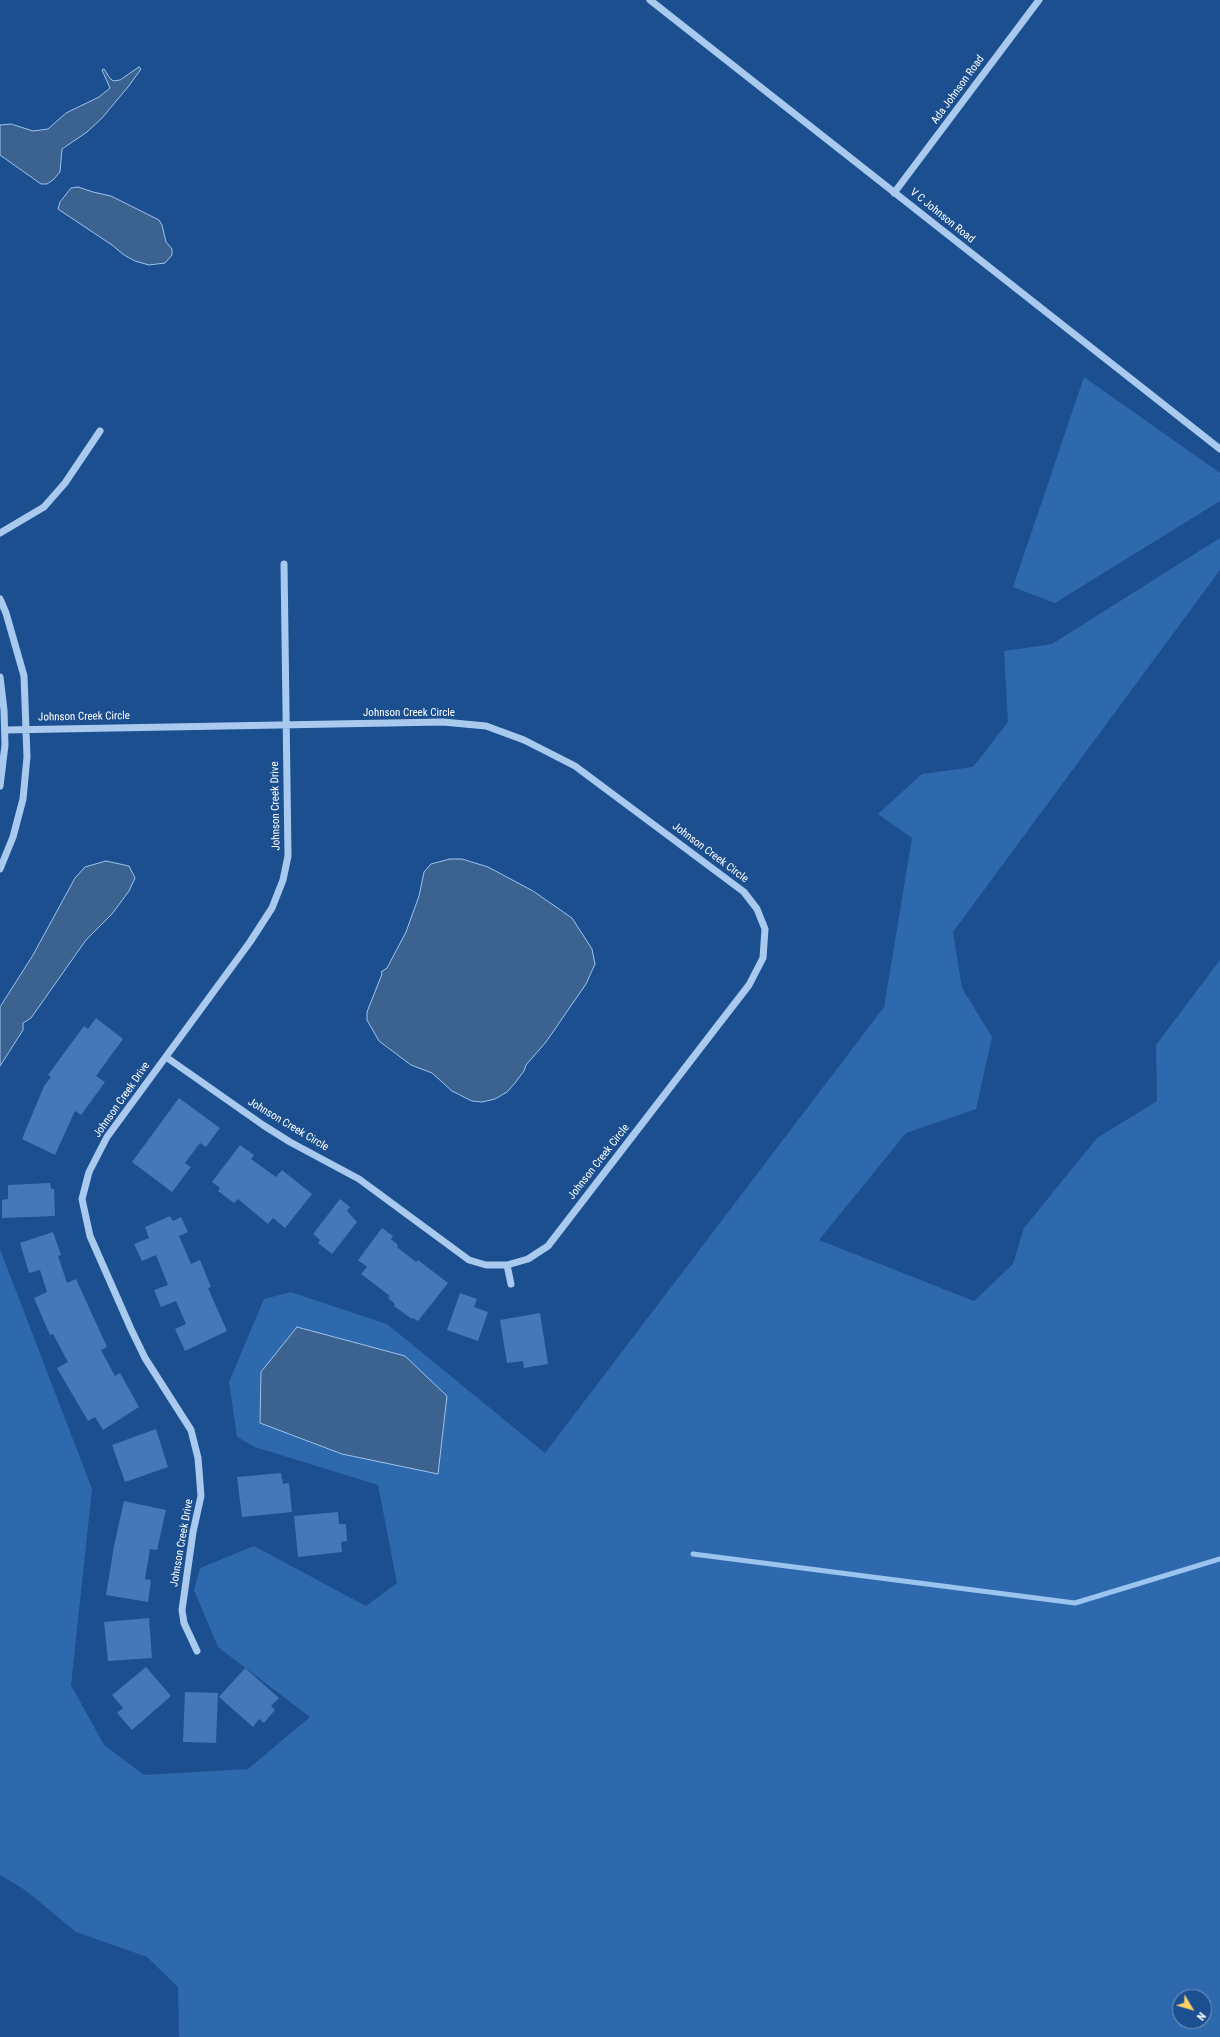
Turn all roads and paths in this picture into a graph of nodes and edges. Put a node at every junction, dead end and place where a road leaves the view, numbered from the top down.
1 (650, 0) edge
2 (1039, 0) edge
3 (894, 193) junction
4 (100, 431) dead end
5 (1220, 449) edge
6 (0, 533) edge
7 (284, 564) dead end
8 (0, 599) edge
9 (0, 677) edge
10 (286, 725) junction
11 (27, 729) junction
12 (4, 730) junction
13 (0, 786) edge
14 (0, 870) edge
15 (166, 1057) junction
16 (507, 1266) junction
17 (511, 1284) dead end
18 (197, 1651) dead end

1 - 3 street, V C Johnson Road
2 - 3 street, Ada Johnson Road
3 - 5 street, V C Johnson Road
4 - 6 street
7 - 10 street, Johnson Creek Drive
8 - 11 street
9 - 12 street
10 - 11 street, Johnson Creek Circle
10 - 15 street, Johnson Creek Drive
10 - 16 street, Johnson Creek Circle
11 - 12 street, Johnson Creek Circle
11 - 14 street
12 - 13 street
15 - 16 street, Johnson Creek Circle
15 - 18 street, Johnson Creek Drive
16 - 17 street

